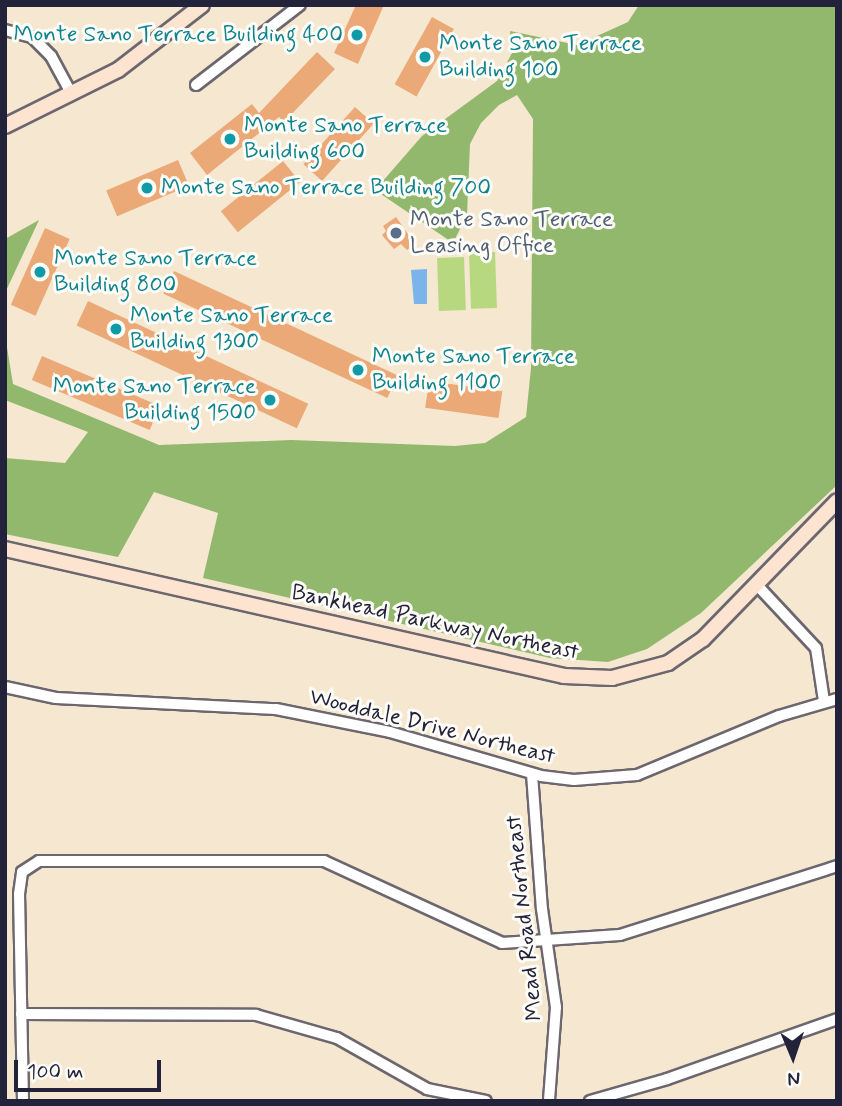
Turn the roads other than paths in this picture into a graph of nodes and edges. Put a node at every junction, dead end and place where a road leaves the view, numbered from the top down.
1 (300, 5) edge
2 (196, 7) edge
3 (5, 30) edge
4 (196, 85) dead end
5 (72, 93) junction
6 (5, 126) edge
7 (837, 501) edge
8 (5, 549) edge
9 (757, 585) junction
10 (5, 687) edge
11 (837, 699) edge
12 (824, 701) junction
13 (532, 774) junction
14 (837, 866) edge
15 (546, 941) junction
16 (22, 1014) junction
17 (837, 1019) edge
18 (23, 1101) edge
19 (486, 1101) edge
20 (549, 1101) edge
21 (590, 1101) edge

1 - 4 street
2 - 5 street
3 - 5 street
5 - 6 street
7 - 9 street, Bankhead Parkway Northeast
8 - 9 street, Bankhead Parkway Northeast
9 - 12 street
10 - 13 street, Wooddale Drive Northeast
11 - 12 street, Wooddale Drive Northeast
12 - 13 street, Wooddale Drive Northeast
13 - 15 street, Mead Road Northeast
14 - 15 street
15 - 16 street
15 - 20 street, Mead Road Northeast
16 - 18 street
16 - 19 street
17 - 21 street

